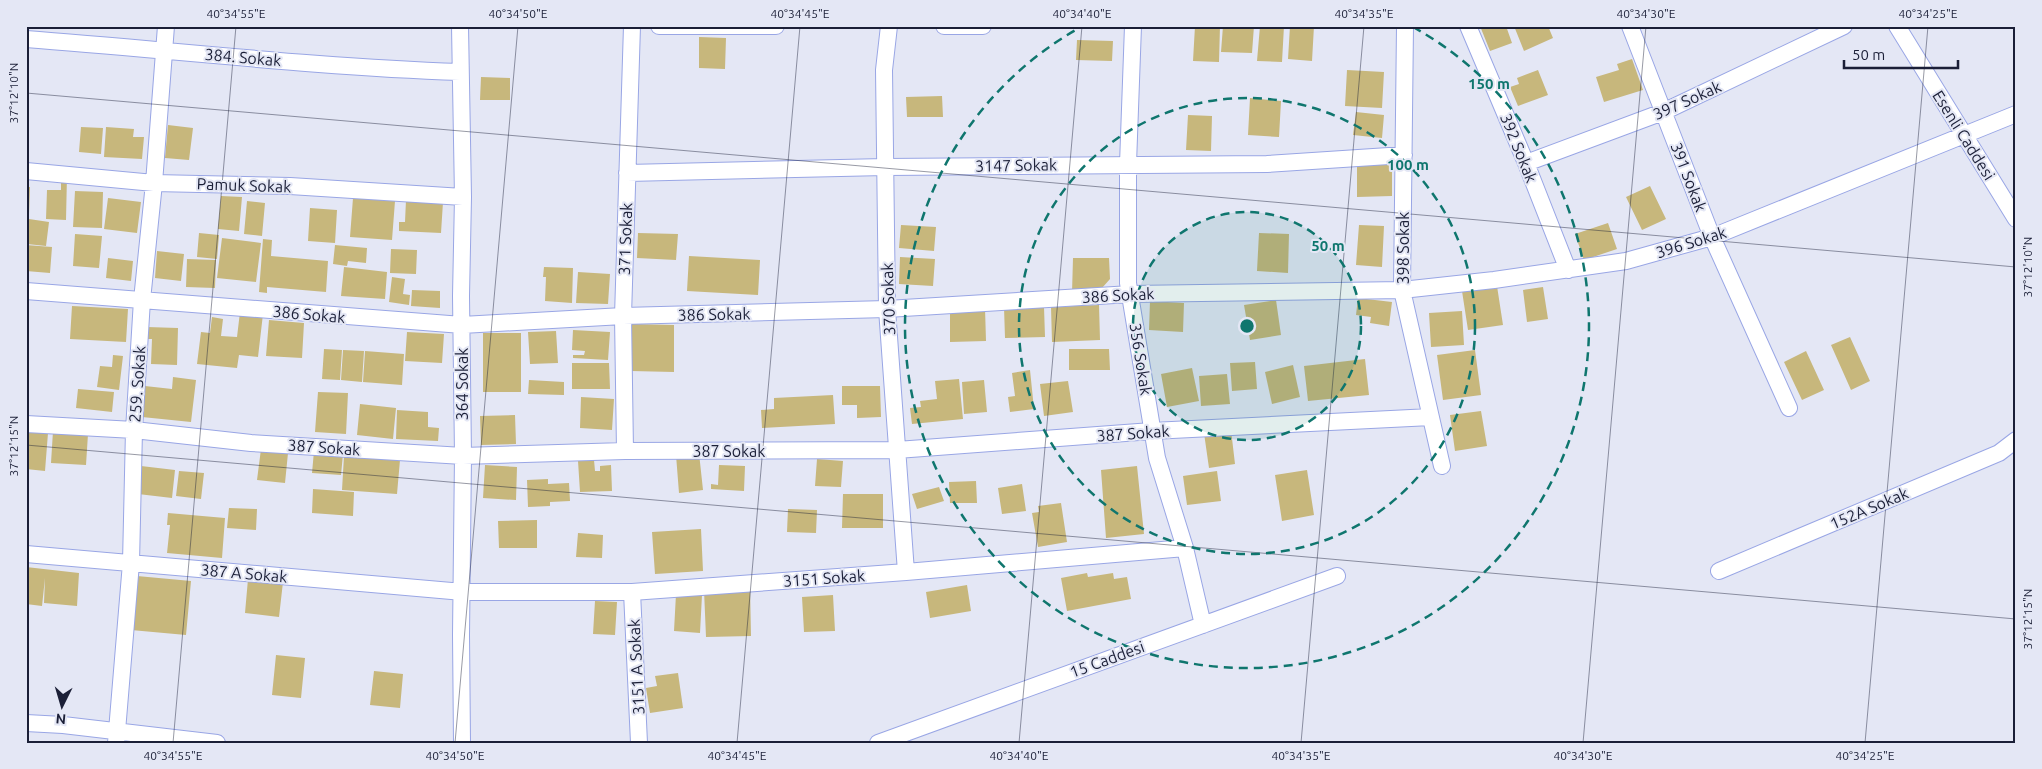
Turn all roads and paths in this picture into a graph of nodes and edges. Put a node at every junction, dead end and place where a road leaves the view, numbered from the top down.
1 (166, 26) edge
2 (460, 26) edge
3 (632, 26) edge
4 (659, 26) edge
5 (776, 26) edge
6 (889, 26) edge
7 (944, 26) edge
8 (983, 26) edge
9 (1133, 26) edge
10 (1405, 26) edge
11 (1468, 26) edge
12 (1630, 26) edge
13 (1844, 26) edge
14 (1897, 26) edge
15 (26, 39) edge
16 (163, 50) junction
17 (460, 72) junction
18 (1663, 112) junction
19 (2016, 114) edge
20 (1964, 136) junction
21 (1404, 155) junction
22 (1526, 163) junction
23 (1128, 164) junction
24 (886, 166) junction
25 (26, 171) edge
26 (627, 173) junction
27 (154, 183) junction
28 (463, 197) junction
29 (2016, 219) edge
30 (1712, 237) junction
31 (1568, 270) junction
32 (1402, 290) junction
33 (26, 291) edge
34 (1131, 294) junction
35 (142, 300) junction
36 (887, 309) junction
37 (623, 316) junction
38 (462, 325) junction
39 (1789, 408) dead end
40 (1431, 417) junction
41 (26, 424) edge
42 (134, 430) junction
43 (1152, 431) junction
44 (2016, 440) edge
45 (897, 450) junction
46 (625, 452) junction
47 (463, 456) junction
48 (1442, 466) dead end
49 (1185, 548) junction
50 (26, 554) edge
51 (131, 563) junction
52 (906, 572) junction
53 (1719, 572) dead end
54 (1337, 576) dead end
55 (462, 592) junction
56 (632, 592) junction
57 (1203, 625) junction
58 (26, 723) edge
59 (116, 737) edge
60 (216, 743) edge
61 (462, 743) edge
62 (640, 743) edge
63 (878, 743) edge

1 - 16 street, 259. Sokak
2 - 17 street, 364 Sokak
3 - 26 street, 371 Sokak
4 - 5 street
6 - 24 street, 370 Sokak
7 - 8 street
9 - 23 street, 356 Sokak
10 - 21 street, 398 Sokak
11 - 22 street, 392 Sokak
12 - 18 street, 391 Sokak
13 - 18 street, 397 Sokak
14 - 20 street, Esenli Caddesi
15 - 16 street, 384. Sokak
16 - 17 street, 384. Sokak
16 - 27 street, 259. Sokak
17 - 28 street, 364 Sokak
18 - 22 street, 397 Sokak
18 - 30 street, 391 Sokak
19 - 20 street, 396 Sokak
20 - 29 street, Esenli Caddesi
20 - 30 street, 396 Sokak
21 - 23 street, 3147 Sokak
21 - 32 street, 398 Sokak
22 - 31 street, 392 Sokak
23 - 24 street, 3147 Sokak
23 - 34 street, 356 Sokak
24 - 26 street, 3147 Sokak
24 - 36 street, 370 Sokak
25 - 27 street, Pamuk Sokak
26 - 37 street, 371 Sokak
27 - 28 street, Pamuk Sokak
27 - 35 street, 259. Sokak
28 - 38 street, 364 Sokak
30 - 31 street, 396 Sokak
30 - 39 street, 391 Sokak
31 - 32 street, 396 Sokak
32 - 34 street, 386 Sokak
32 - 40 street, 398 Sokak
33 - 35 street, 386 Sokak
34 - 36 street, 386 Sokak
34 - 43 street, 356 Sokak
35 - 38 street, 386 Sokak
35 - 42 street, 259. Sokak
36 - 37 street, 386 Sokak
36 - 45 street, 370 Sokak
37 - 38 street, 386 Sokak
37 - 46 street, 371 Sokak
38 - 47 street, 364 Sokak
40 - 43 street, 387 Sokak
40 - 48 street, 398 Sokak
41 - 42 street, 387 Sokak
42 - 47 street, 387 Sokak
42 - 51 street, 259. Sokak
43 - 45 street, 387 Sokak
43 - 49 street, 356 Sokak
44 - 53 street, 152A Sokak
45 - 46 street, 387 Sokak
45 - 52 street, 370 Sokak
46 - 47 street, 387 Sokak
47 - 55 street, 364 Sokak
49 - 52 street, 3151 Sokak
49 - 57 street, 356 Sokak
50 - 51 street, 387 A Sokak
51 - 55 street, 387 A Sokak
51 - 59 street, 259. Sokak
52 - 56 street, 3151 Sokak
54 - 57 street, 15 Caddesi
55 - 56 street, 3151 Sokak
55 - 61 street, 364 Sokak
56 - 62 street, 3151 A Sokak
57 - 63 street, 15 Caddesi
58 - 59 street
59 - 60 street

